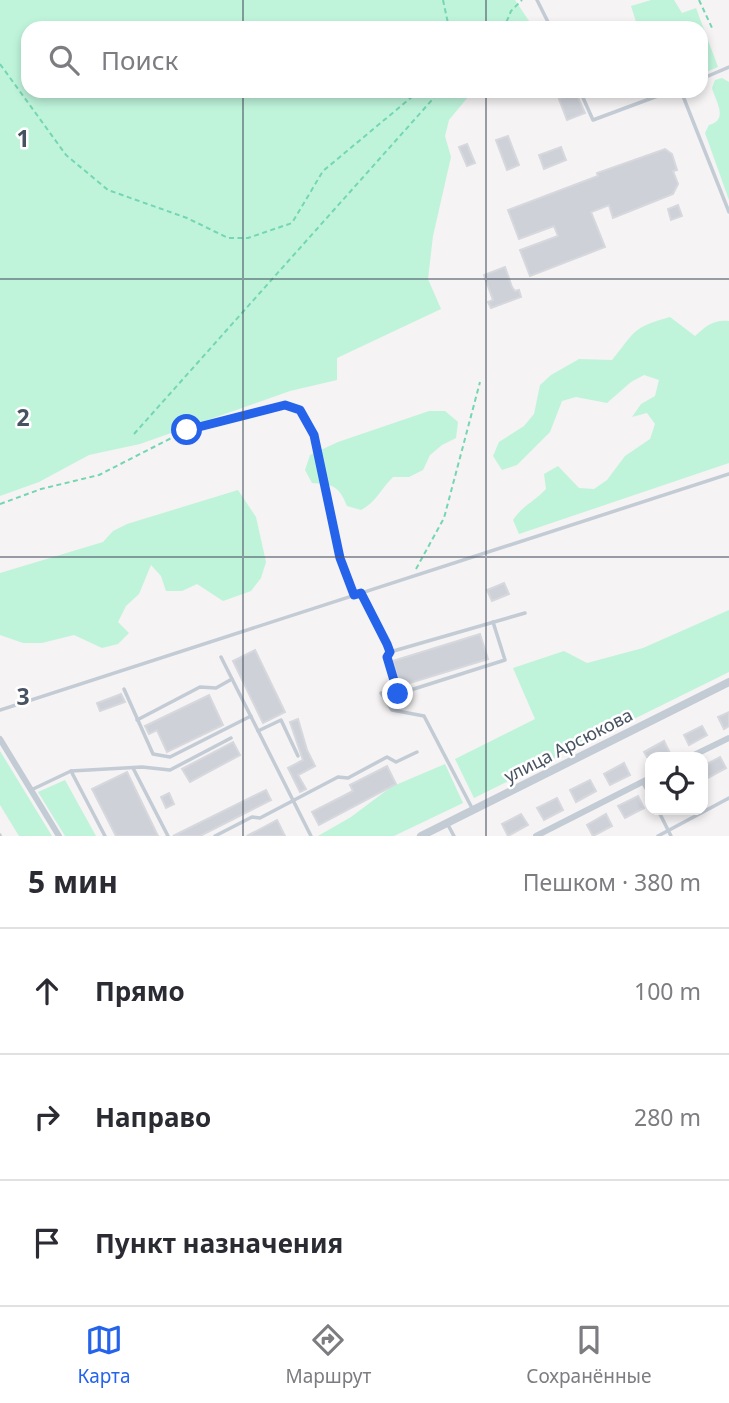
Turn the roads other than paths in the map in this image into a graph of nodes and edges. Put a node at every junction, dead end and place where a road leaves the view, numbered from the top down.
1 (537, 0) edge
2 (548, 21) edge
3 (729, 66) edge
4 (708, 76) edge
5 (583, 98) edge
6 (652, 98) edge
7 (684, 98) edge
8 (729, 212) edge
9 (729, 474) edge
10 (361, 593) junction
11 (525, 613) dead end
12 (493, 622) junction
13 (390, 652) junction
14 (221, 657) dead end
15 (232, 679) junction
16 (729, 682) edge
17 (124, 689) dead end
18 (381, 693) dead end
19 (0, 710) edge
20 (251, 716) junction
21 (137, 720) junction
22 (258, 731) junction
23 (231, 738) dead end
24 (729, 738) edge
25 (0, 739) edge
26 (417, 752) dead end
27 (701, 752) edge
28 (298, 756) dead end
29 (133, 768) junction
30 (71, 771) junction
31 (643, 782) joint
32 (645, 786) edge
33 (31, 790) junction
34 (729, 798) edge
35 (293, 801) junction
36 (473, 810) junction
37 (660, 815) edge
38 (447, 823) junction
39 (669, 830) junction
40 (427, 835) edge
41 (59, 836) edge
42 (105, 836) edge
43 (168, 836) edge
44 (215, 836) edge
45 (311, 836) edge
46 (454, 836) edge
47 (536, 836) edge
48 (658, 836) edge
49 (671, 836) edge

1 - 2 lane
3 - 4 lane
5 - 6 lane
7 - 8 lane
9 - 10 lane
10 - 13 lane
10 - 19 lane
11 - 12 lane
12 - 13 lane
12 - 13 lane
14 - 15 lane
15 - 20 lane
15 - 21 lane
16 - 36 street, улица Арсюкова
17 - 21 lane
18 - 36 lane
20 - 21 lane
20 - 22 lane
22 - 28 lane
22 - 35 lane
23 - 29 lane
24 - 27 street
25 - 33 street
26 - 35 lane
29 - 30 lane
29 - 43 lane
30 - 33 lane
30 - 42 lane
31 - 32 lane
31 - 47 street
33 - 41 street
34 - 39 lane
35 - 44 lane
35 - 45 lane
36 - 38 street, улица Арсюкова
37 - 39 lane
38 - 40 street, улица Арсюкова
38 - 46 lane
39 - 48 lane
39 - 49 lane

